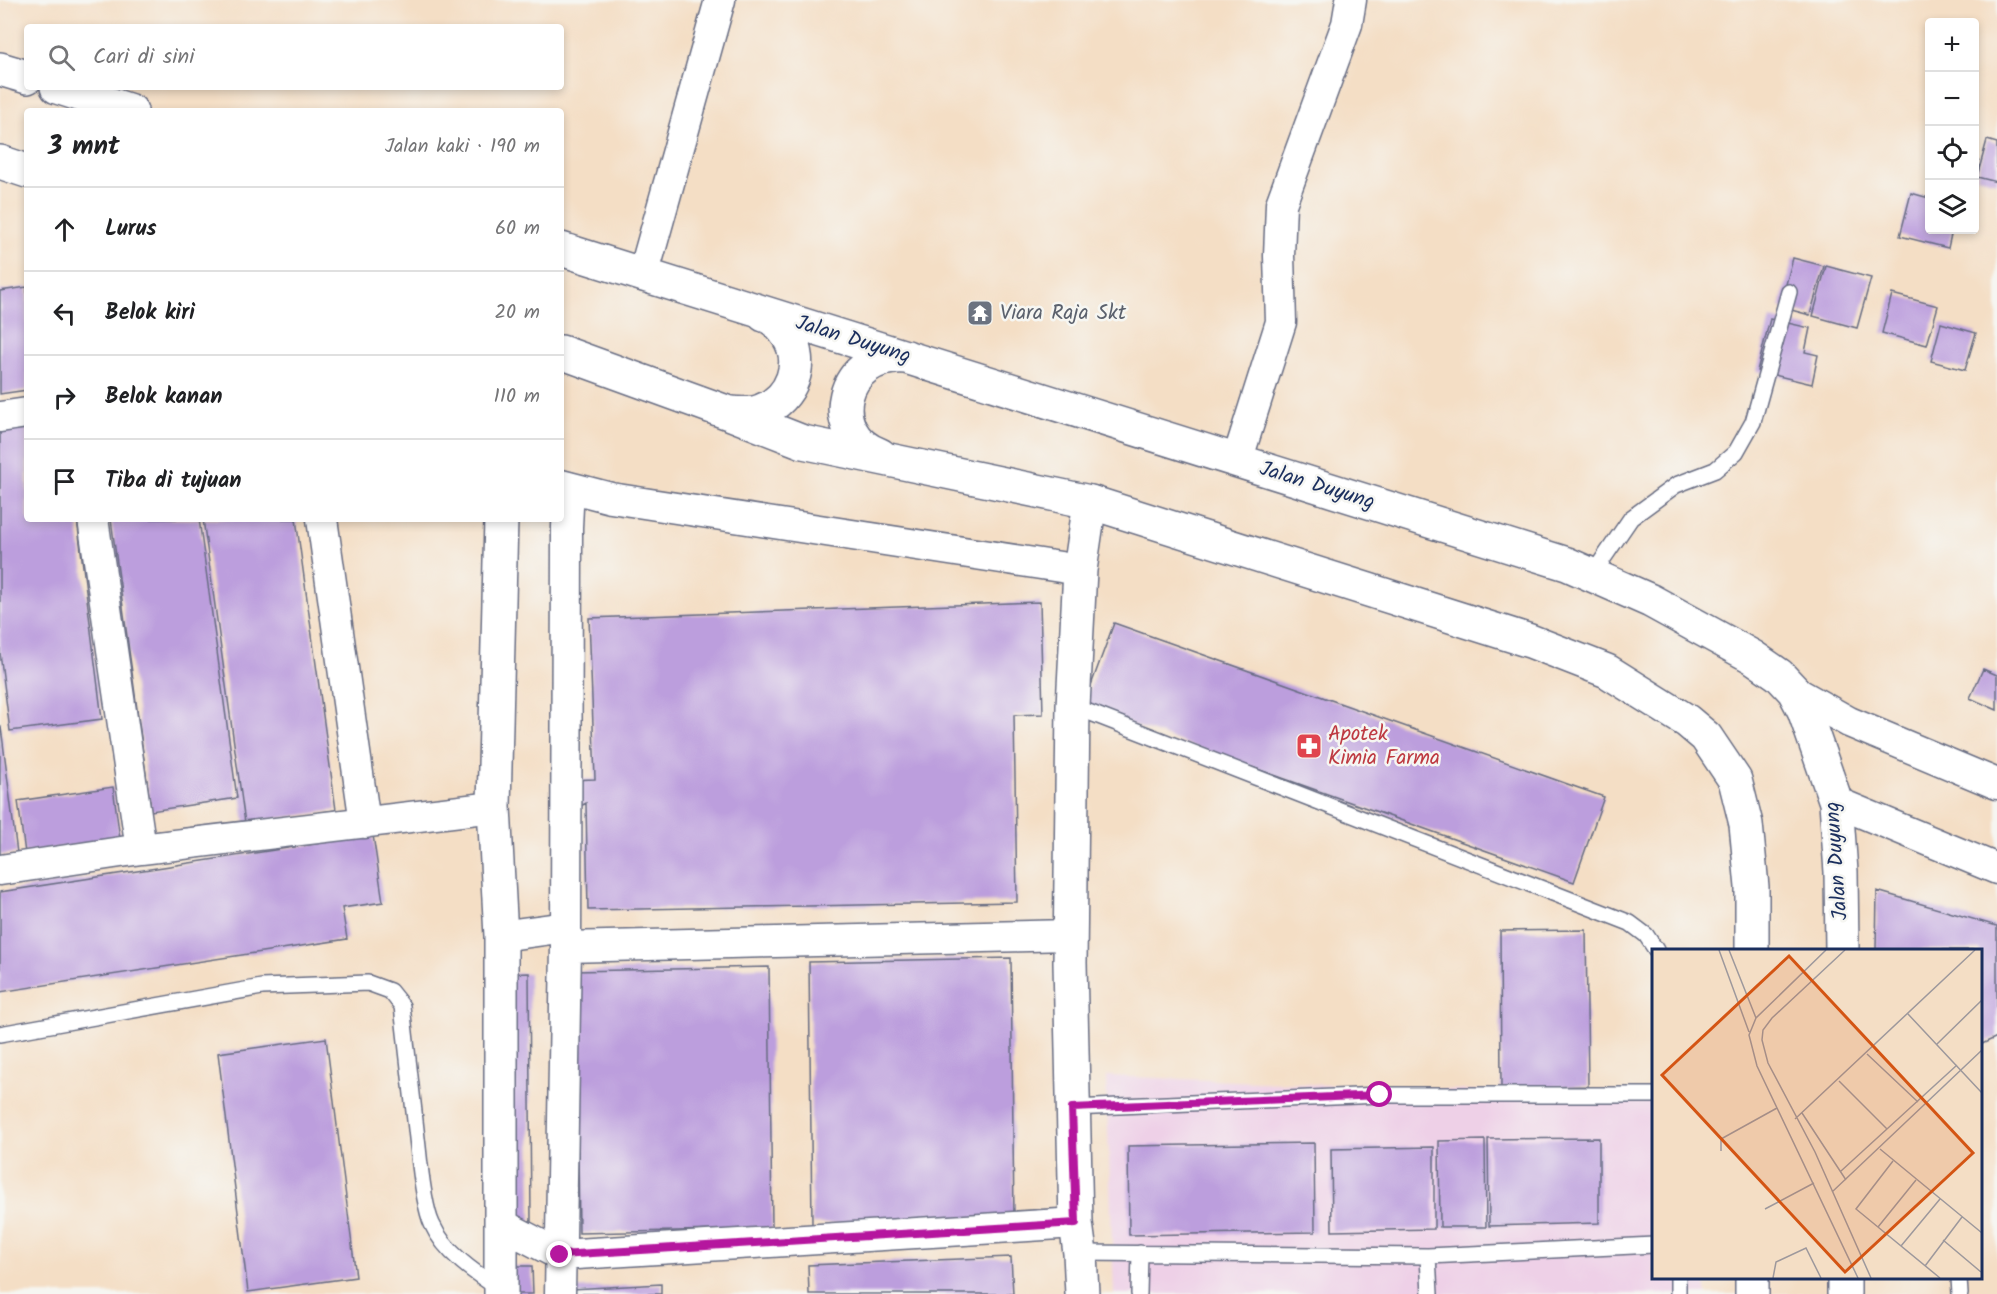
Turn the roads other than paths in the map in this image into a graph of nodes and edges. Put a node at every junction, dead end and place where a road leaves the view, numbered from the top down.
1 (720, 0) edge
2 (1351, 0) edge
3 (0, 69) edge
4 (24, 76) edge
5 (66, 90) edge
6 (122, 108) edge
7 (0, 162) edge
8 (24, 170) edge
9 (564, 250) edge
10 (643, 276) junction
11 (1789, 292) dead end
12 (754, 311) junction
13 (564, 353) edge
14 (910, 357) junction
15 (24, 413) edge
16 (729, 413) junction
17 (0, 417) edge
18 (888, 458) junction
19 (1237, 461) junction
20 (565, 486) edge
21 (1090, 502) junction
22 (93, 522) edge
23 (322, 522) edge
24 (501, 522) edge
25 (1080, 570) junction
26 (1592, 575) junction
27 (1794, 691) junction
28 (1073, 706) junction
29 (1997, 784) edge
30 (1836, 802) junction
31 (494, 807) junction
32 (365, 823) junction
33 (141, 849) junction
34 (1997, 868) edge
35 (0, 870) edge
36 (1071, 935) junction
37 (501, 936) junction
38 (566, 937) junction
39 (1655, 949) edge
40 (1752, 949) edge
41 (1842, 949) edge
42 (0, 1034) edge
43 (1652, 1095) edge
44 (1072, 1108) junction
45 (501, 1224) junction
46 (1078, 1238) junction
47 (1652, 1245) edge
48 (1140, 1253) junction
49 (560, 1255) junction
50 (1428, 1256) junction
51 (1959, 1279) edge
52 (501, 1292) edge
53 (560, 1294) edge
54 (1082, 1294) edge
55 (1139, 1294) edge
56 (1430, 1294) edge
57 (1960, 1294) edge

1 - 10 street
2 - 19 street
3 - 4 main road
5 - 6 main road
7 - 8 main road
9 - 10 main road, Jalan Duyung
10 - 12 main road, Jalan Duyung
11 - 26 lane
12 - 14 main road, Jalan Duyung
12 - 16 main road
13 - 16 main road
14 - 18 main road
14 - 19 main road, Jalan Duyung
15 - 17 street
16 - 18 main road
18 - 21 main road
19 - 26 main road, Jalan Duyung
20 - 25 street
20 - 38 street
21 - 25 main road
21 - 40 main road
22 - 33 street
23 - 32 street
24 - 31 main road
25 - 28 main road
26 - 27 main road, Jalan Duyung
27 - 29 street
27 - 30 main road, Jalan Duyung
28 - 36 main road
28 - 39 lane
30 - 34 street
30 - 41 main road, Jalan Duyung
31 - 32 street
31 - 37 main road
32 - 33 street
33 - 35 street
36 - 38 street
36 - 44 main road
37 - 38 street
37 - 45 main road
38 - 49 street
42 - 52 lane
43 - 44 lane
44 - 46 main road
45 - 49 street
45 - 52 main road
46 - 48 lane
46 - 49 street
46 - 54 main road
47 - 50 lane
48 - 50 lane
48 - 55 lane
49 - 53 street
50 - 56 lane
51 - 57 lane

